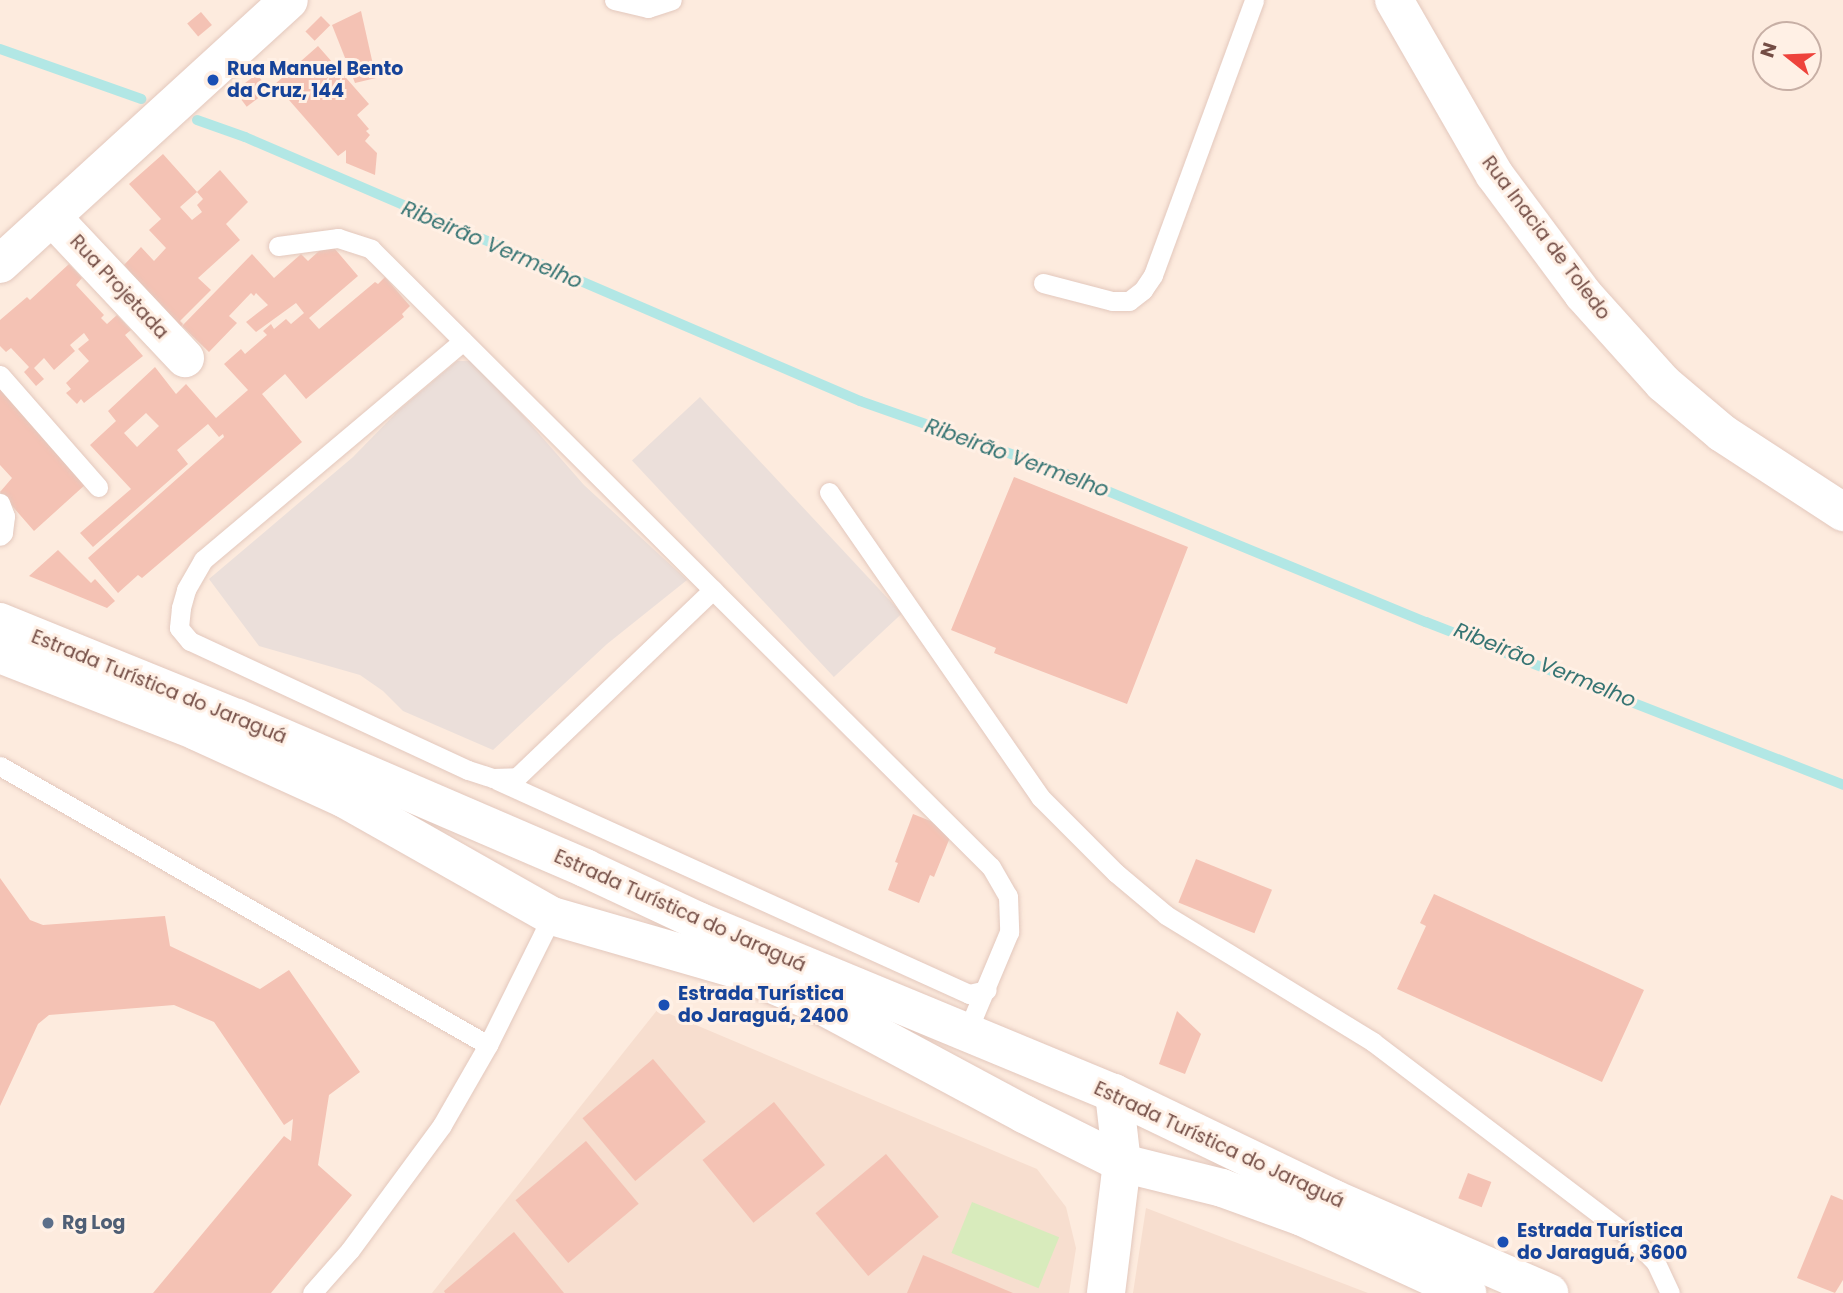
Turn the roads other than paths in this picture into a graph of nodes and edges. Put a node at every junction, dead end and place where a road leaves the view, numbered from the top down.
1 (289, 0) edge
2 (614, 0) edge
3 (672, 0) edge
4 (1254, 0) edge
5 (1408, 3) edge
6 (52, 216) junction
7 (278, 246) dead end
8 (0, 264) edge
9 (1043, 283) dead end
10 (463, 341) junction
11 (185, 358) dead end
12 (0, 375) edge
13 (98, 487) dead end
14 (829, 492) dead end
15 (0, 503) edge
16 (1843, 512) edge
17 (0, 536) edge
18 (713, 590) junction
19 (0, 622) edge
20 (0, 654) edge
21 (0, 766) edge
22 (493, 779) junction
23 (585, 868) junction
24 (552, 916) junction
25 (987, 990) junction
26 (967, 1032) junction
27 (488, 1045) junction
28 (1114, 1093) junction
29 (1122, 1163) junction
30 (312, 1293) edge
31 (1106, 1293) edge
32 (1467, 1293) edge
33 (1549, 1293) edge
34 (1670, 1293) edge

1 - 6 main road
2 - 3 lane
4 - 9 lane
5 - 16 main road, Rua Inacia de Toledo
6 - 8 main road
6 - 11 main road, Rua Projetada
7 - 10 lane
10 - 18 lane
10 - 22 lane
12 - 13 lane
14 - 34 lane
15 - 17 lane
18 - 22 lane
18 - 25 lane
19 - 23 main road, Estrada Turística do Jaraguá
20 - 24 main road, Estrada Turística do Jaraguá
21 - 27 lane
22 - 25 lane
23 - 24 main road
23 - 26 main road, Estrada Turística do Jaraguá
24 - 27 lane
24 - 29 main road, Estrada Turística do Jaraguá
25 - 26 lane
26 - 28 main road, Estrada Turística do Jaraguá
27 - 30 lane
28 - 29 main road
28 - 33 main road, Estrada Turística do Jaraguá
29 - 31 main road
29 - 32 main road, Estrada Turística do Jaraguá

